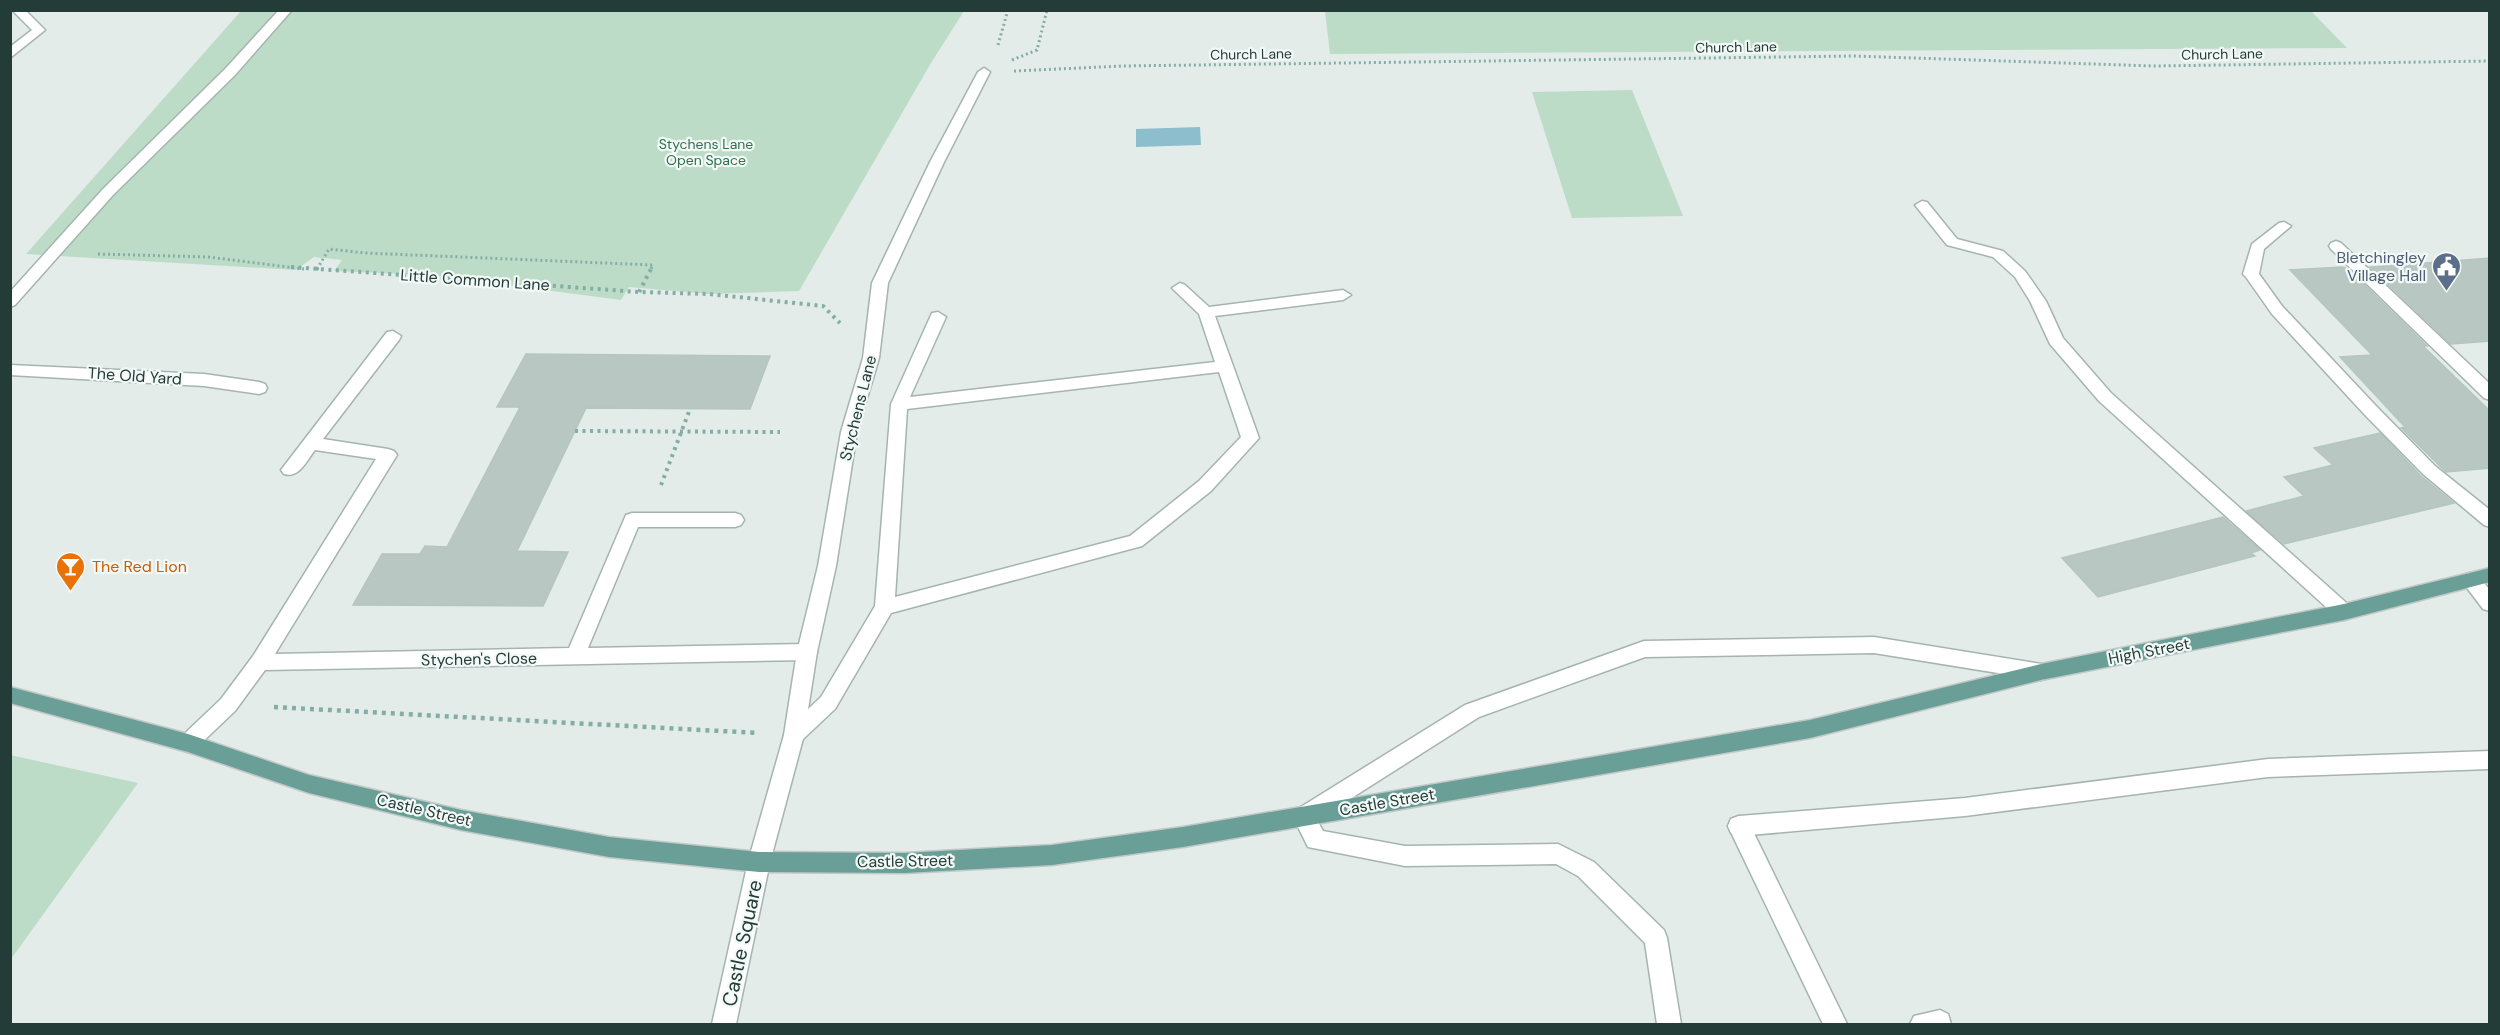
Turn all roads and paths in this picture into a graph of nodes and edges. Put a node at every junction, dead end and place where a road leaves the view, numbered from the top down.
1 (18, 10) edge
2 (286, 10) edge
3 (1008, 10) edge
4 (1047, 10) edge
5 (10, 54) edge
6 (2490, 61) edge
7 (984, 72) junction
8 (1922, 205) dead end
9 (2284, 226) dead end
10 (2336, 246) dead end
11 (55, 253) junction
12 (316, 270) junction
13 (1180, 288) dead end
14 (639, 292) junction
15 (1343, 295) dead end
16 (10, 302) edge
17 (1206, 312) junction
18 (938, 317) dead end
19 (393, 336) dead end
20 (871, 358) junction
21 (1224, 366) junction
22 (10, 370) edge
23 (259, 388) dead end
24 (2490, 394) edge
25 (899, 404) junction
26 (690, 409) dead end
27 (575, 431) dead end
28 (780, 432) dead end
29 (680, 433) junction
30 (311, 443) junction
31 (290, 470) dead end
32 (648, 520) junction
33 (735, 520) dead end
34 (2490, 520) edge
35 (2490, 575) edge
36 (2470, 580) junction
37 (2490, 604) edge
38 (885, 607) junction
39 (2344, 612) junction
40 (807, 652) junction
41 (574, 657) junction
42 (260, 662) junction
43 (2041, 672) junction
44 (10, 696) edge
45 (228, 705) junction
46 (1810, 729) joint
47 (794, 735) junction
48 (188, 743) junction
49 (2490, 760) edge
50 (1304, 817) junction
51 (759, 862) junction
52 (724, 1024) edge
53 (1669, 1024) edge
54 (1835, 1024) edge

1 - 5 street
2 - 11 street
3 - 7 path
4 - 7 path
6 - 7 path, Church Lane
7 - 20 street, Stychens Lane
8 - 39 street
9 - 34 street
10 - 24 street
11 - 12 path, Little Common Lane
11 - 16 street
12 - 14 path, Little Common Lane
12 - 14 path
13 - 17 street
14 - 20 path, Little Common Lane
15 - 17 street
17 - 21 street
18 - 25 street
19 - 30 street
20 - 40 street, Stychens Lane
21 - 25 street
21 - 38 street
22 - 23 street, The Old Yard
25 - 38 street
26 - 29 path
27 - 29 path
28 - 29 path
29 - 32 path
30 - 31 street
30 - 42 street
32 - 33 street
32 - 41 street
35 - 36 main road, High Street
36 - 37 street
36 - 39 main road, High Street
38 - 47 street
39 - 43 main road, High Street
40 - 41 street, Stychen's Close
40 - 47 street, Stychens Lane
41 - 42 street, Stychen's Close
42 - 45 street
43 - 46 main road, High Street
43 - 50 street
44 - 48 main road, Castle Street
45 - 47 path
45 - 48 street
46 - 50 main road, Castle Street
47 - 51 street, Stychens Lane
48 - 51 main road, Castle Street
49 - 54 street
50 - 51 main road, Castle Street
50 - 53 street
51 - 52 street, Castle Square

